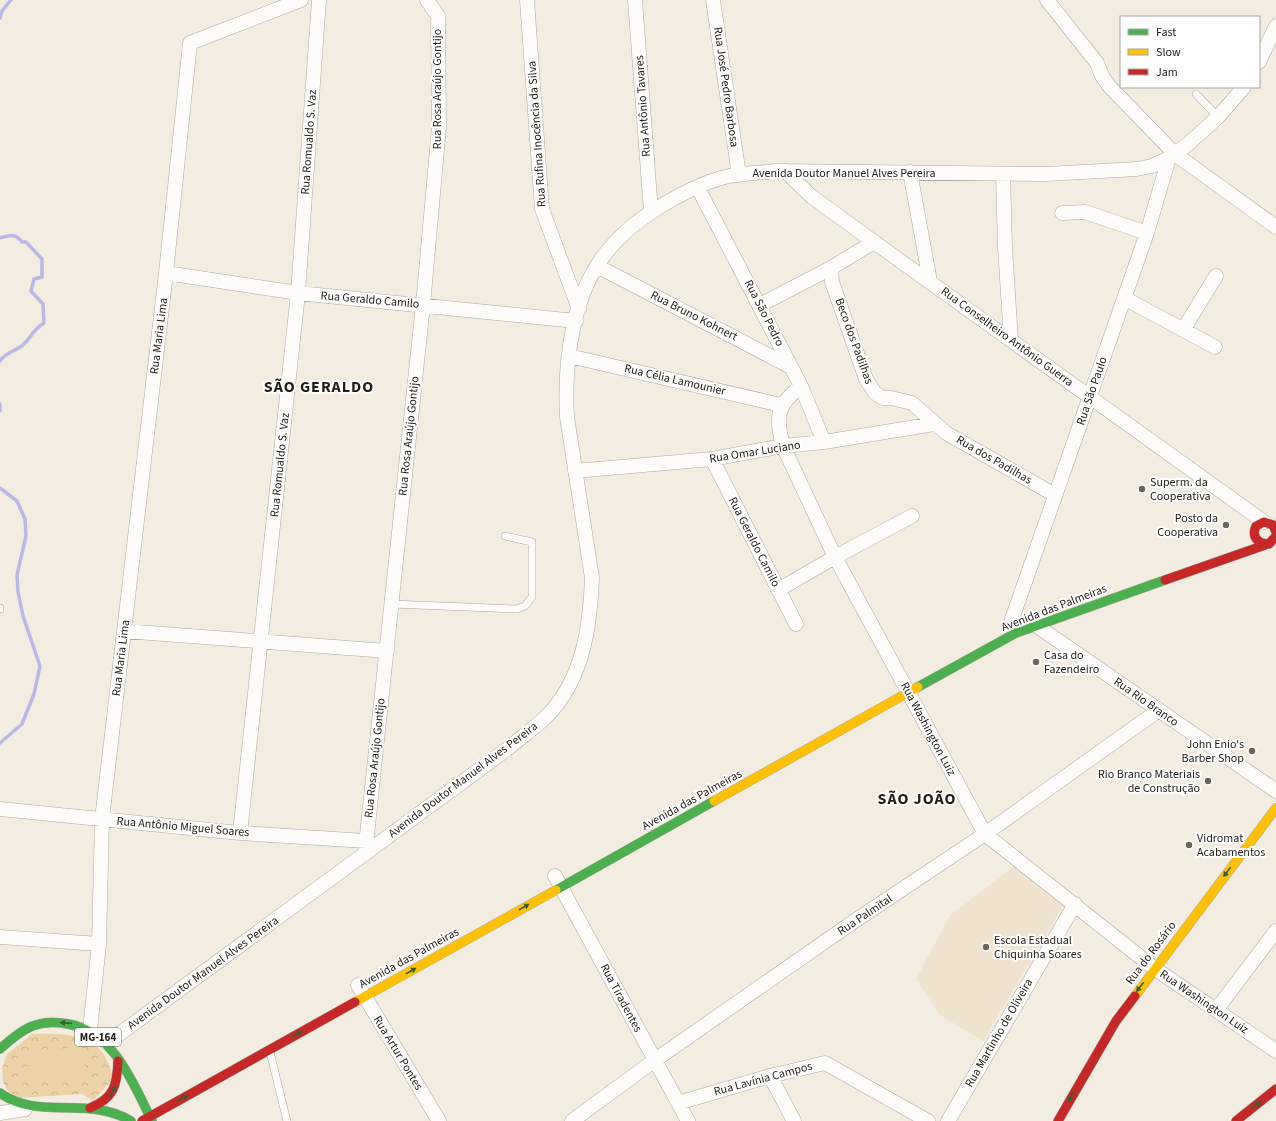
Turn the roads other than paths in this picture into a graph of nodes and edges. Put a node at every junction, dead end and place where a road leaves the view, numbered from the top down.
1 (301, 0) edge
2 (319, 0) edge
3 (427, 0) edge
4 (527, 0) edge
5 (634, 0) edge
6 (713, 0) edge
7 (1047, 0) edge
8 (1276, 26) edge
9 (1260, 60) edge
10 (1243, 88) edge
11 (1196, 94) dead end
12 (1218, 117) junction
13 (1172, 156) junction
14 (785, 171) junction
15 (910, 172) junction
16 (1003, 174) junction
17 (739, 175) junction
18 (698, 188) junction
19 (651, 212) junction
20 (1062, 213) dead end
21 (1276, 227) edge
22 (1147, 233) junction
23 (874, 242) junction
24 (597, 266) junction
25 (831, 268) junction
26 (166, 273) junction
27 (1216, 276) dead end
28 (930, 281) junction
29 (298, 293) junction
30 (1124, 298) junction
31 (423, 305) junction
32 (760, 305) junction
33 (577, 315) junction
34 (1183, 330) junction
35 (1011, 340) junction
36 (1215, 347) dead end
37 (569, 356) junction
38 (791, 367) junction
39 (800, 386) junction
40 (1090, 396) junction
41 (781, 405) junction
42 (934, 424) junction
43 (824, 442) junction
44 (782, 446) junction
45 (712, 459) junction
46 (575, 471) junction
47 (1055, 496) junction
48 (1232, 499) junction
49 (912, 516) dead end
50 (1272, 526) edge
51 (1254, 535) junction
52 (505, 536) dead end
53 (1270, 544) edge
54 (835, 557) junction
55 (1154, 574) dead end
56 (778, 590) junction
57 (391, 604) junction
58 (1031, 621) junction
59 (1008, 623) joint
60 (796, 624) dead end
61 (124, 631) junction
62 (261, 640) junction
63 (387, 651) junction
64 (904, 684) junction
65 (1159, 710) junction
66 (837, 718) dead end
67 (844, 729) junction
68 (748, 768) dead end
69 (754, 779) junction
70 (1276, 791) edge
71 (1276, 808) edge
72 (0, 809) edge
73 (669, 812) dead end
74 (102, 819) junction
75 (676, 822) junction
76 (240, 833) junction
77 (985, 834) junction
78 (365, 847) junction
79 (556, 878) junction
80 (1075, 904) junction
81 (1276, 931) edge
82 (0, 937) edge
83 (99, 944) junction
84 (1154, 968) junction
85 (360, 988) junction
86 (1216, 1010) junction
87 (90, 1030) junction
88 (7, 1042) junction
89 (107, 1043) junction
90 (0, 1050) edge
91 (269, 1050) junction
92 (1276, 1051) edge
93 (0, 1058) edge
94 (655, 1060) junction
95 (118, 1061) junction
96 (770, 1076) junction
97 (1276, 1089) edge
98 (0, 1093) edge
99 (140, 1097) junction
100 (151, 1101) dead end
101 (678, 1103) junction
102 (35, 1108) junction
103 (72, 1108) junction
104 (90, 1108) junction
105 (0, 1113) edge
106 (84, 1120) dead end
107 (148, 1120) edge
108 (131, 1121) edge
109 (287, 1121) edge
110 (439, 1121) edge
111 (572, 1121) edge
112 (688, 1121) edge
113 (794, 1121) edge
114 (928, 1121) edge
115 (948, 1121) edge
116 (1058, 1121) edge
117 (1236, 1121) edge

1 - 26 street, Rua Maria Lima
2 - 29 street, Rua Romualdo S. Vaz
3 - 31 street, Rua Rosa Araújo Gontijo
4 - 33 street, Rua Rufina Inocência da Silva
5 - 19 street, Rua Antônio Tavares
6 - 17 street, Rua José Pedro Barbosa
7 - 13 street
8 - 9 street
10 - 12 street, Avenida Doutor Manuel Alves Pereira
11 - 12 lane
12 - 13 street, Avenida Doutor Manuel Alves Pereira
13 - 16 street, Avenida Doutor Manuel Alves Pereira
13 - 21 street
13 - 22 street, Rua São Paulo
14 - 15 street, Avenida Doutor Manuel Alves Pereira
14 - 17 street, Avenida Doutor Manuel Alves Pereira
14 - 23 street, Rua Conselheiro Antônio Guerra
15 - 16 street, Avenida Doutor Manuel Alves Pereira
15 - 28 street
16 - 35 street
17 - 18 street, Avenida Doutor Manuel Alves Pereira
18 - 19 street, Avenida Doutor Manuel Alves Pereira
18 - 32 street, Rua São Pedro
19 - 24 street, Avenida Doutor Manuel Alves Pereira
20 - 22 street
22 - 30 street, Rua São Paulo
23 - 25 street
23 - 28 street, Rua Conselheiro Antônio Guerra
24 - 33 street, Avenida Doutor Manuel Alves Pereira
24 - 38 street, Rua Bruno Kohnert
25 - 32 street
25 - 42 street, Beco dos Padilhas
26 - 29 street, Rua Geraldo Camilo
26 - 61 street, Rua Maria Lima
27 - 34 street
28 - 35 street, Rua Conselheiro Antônio Guerra
29 - 31 street, Rua Geraldo Camilo
29 - 62 street, Rua Romualdo S. Vaz
30 - 34 street
30 - 40 street, Rua São Paulo
31 - 33 street, Rua Geraldo Camilo
31 - 57 street, Rua Rosa Araújo Gontijo
32 - 38 street, Rua São Pedro
33 - 37 street, Avenida Doutor Manuel Alves Pereira
34 - 36 street
35 - 40 street, Rua Conselheiro Antônio Guerra
37 - 41 street, Rua Célia Lamounier
37 - 46 street, Avenida Doutor Manuel Alves Pereira
38 - 39 street, Rua São Pedro
39 - 41 street
39 - 43 street, Rua São Pedro
40 - 47 street, Rua São Paulo
40 - 48 street, Rua Conselheiro Antônio Guerra
41 - 44 street, Rua Washington Luiz
42 - 43 street, Rua Omar Luciano
42 - 47 street, Rua dos Padilhas
43 - 44 street, Rua Omar Luciano
44 - 45 street, Rua Omar Luciano
44 - 54 street, Rua Washington Luiz
45 - 46 street, Rua Omar Luciano
45 - 56 street, Rua Geraldo Camilo
46 - 78 street, Avenida Doutor Manuel Alves Pereira
47 - 59 street, Rua São Paulo
48 - 50 street, Rua Conselheiro Antônio Guerra
48 - 51 street
49 - 54 street
50 - 51 main road
50 - 53 main road
51 - 53 main road
51 - 55 main road
52 - 57 lane
53 - 58 main road, Avenida das Palmeiras
54 - 56 street
54 - 64 street, Rua Washington Luiz
56 - 60 street, Rua Geraldo Camilo
57 - 63 street, Rua Rosa Araújo Gontijo
58 - 59 main road, Avenida das Palmeiras
58 - 64 main road, Avenida das Palmeiras
58 - 65 street, Rua Rio Branco
61 - 62 street
61 - 74 street, Rua Maria Lima
62 - 63 street
62 - 76 street, Rua Romualdo S. Vaz
63 - 78 street, Rua Rosa Araújo Gontijo
64 - 67 main road, Avenida das Palmeiras
64 - 77 street, Rua Washington Luiz
65 - 70 street, Rua Rio Branco
65 - 77 street, Rua Palmital
66 - 67 main road
67 - 69 main road, Avenida das Palmeiras
68 - 69 main road
69 - 75 main road, Avenida das Palmeiras
71 -> 84 main road, Rua do Rosário
72 - 74 street, Rua Antônio Miguel Soares
73 - 75 main road
74 - 76 street, Rua Antônio Miguel Soares
74 - 83 street, Rua Maria Lima
75 - 79 main road, Avenida das Palmeiras
76 - 78 street, Rua Antônio Miguel Soares
77 - 80 street, Rua Washington Luiz
77 - 94 street, Rua Palmital
78 - 89 street, Avenida Doutor Manuel Alves Pereira
85 -> 79 main road, Avenida das Palmeiras
79 - 94 street, Rua Tiradentes
80 - 84 street, Rua Washington Luiz
80 - 115 street, Rua Martinho de Oliveira
81 - 86 street
82 - 83 street
83 - 87 street, Rua Maria Lima
84 - 86 street, Rua Washington Luiz
84 -> 116 main road, Rua do Rosário
91 -> 85 main road, Avenida das Palmeiras
85 - 110 street, Rua Artur Pontes
86 - 92 street, Rua Washington Luiz
87 -> 88 main road, MG-164
87 - 89 main road, MG-164
88 - 90 main road, MG-164
88 - 93 main road
89 - 95 main road, MG-164
107 -> 91 main road, Avenida das Palmeiras
91 - 109 lane
94 - 101 street, Rua Tiradentes
94 - 111 street, Rua Palmital
95 - 99 main road, MG-164
104 -> 95 main road
96 - 101 street, Rua Lavínia Campos
96 - 113 street
96 - 114 street, Rua Lavínia Campos
117 -> 97 main road
98 - 102 main road
99 - 100 main road
99 - 107 main road, MG-164
101 - 112 street, Rua Tiradentes
102 - 103 main road
102 - 105 street
103 - 104 main road
103 - 106 main road
104 - 108 main road

